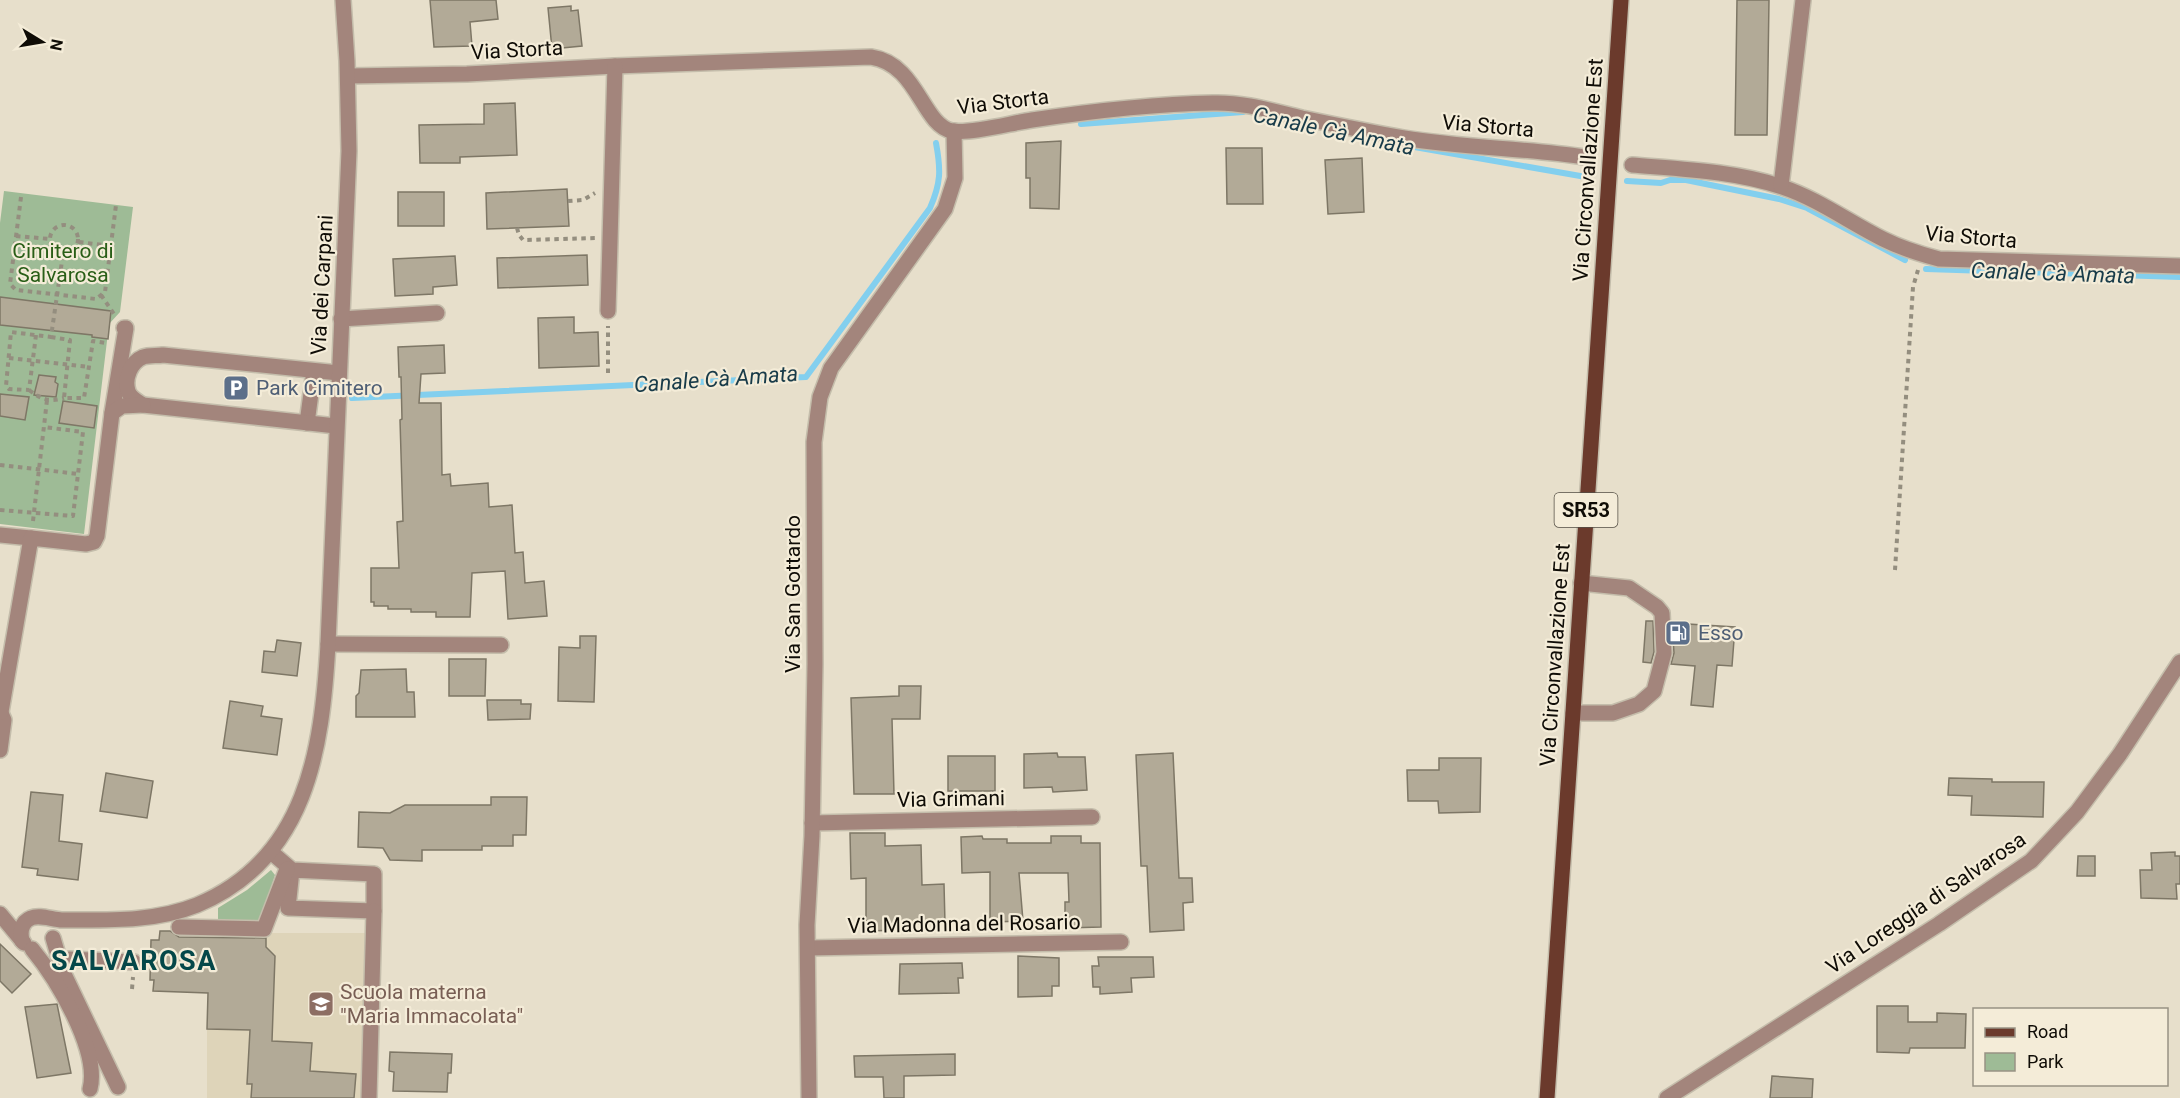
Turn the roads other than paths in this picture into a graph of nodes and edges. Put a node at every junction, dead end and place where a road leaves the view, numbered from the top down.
1 (343, 0) edge
2 (1621, 0) edge
3 (1803, 0) edge
4 (615, 66) junction
5 (348, 76) junction
6 (954, 131) junction
7 (1584, 158) dead end
8 (1632, 165) dead end
9 (1781, 186) junction
10 (2180, 266) edge
11 (608, 311) road end
12 (437, 313) dead end
13 (341, 319) junction
14 (124, 328) road end
15 (314, 371) junction
16 (339, 373) junction
17 (143, 405) junction
18 (112, 413) junction
19 (307, 423) junction
20 (336, 426) junction
21 (0, 535) edge
22 (31, 538) junction
23 (1581, 583) junction
24 (328, 644) junction
25 (501, 645) dead end
26 (2180, 662) edge
27 (1, 711) edge
28 (1572, 713) junction
29 (0, 750) edge
30 (1092, 817) dead end
31 (812, 823) junction
32 (271, 852) junction
33 (290, 869) junction
34 (374, 911) junction
35 (0, 912) edge
36 (36, 919) junction
37 (88, 920) junction
38 (179, 927) dead end
39 (53, 937) junction
40 (1121, 942) dead end
41 (27, 945) junction
42 (808, 948) junction
43 (69, 959) dead end
44 (134, 962) dead end
45 (88, 1093) edge
46 (121, 1093) edge
47 (369, 1098) edge
48 (809, 1098) edge
49 (1547, 1098) edge
50 (1667, 1098) edge

1 - 5 street, Via dei Carpani
2 - 23 main road, Via Circonvallazione Est / SR53
3 - 9 street
4 - 5 street, Via Storta
4 - 6 street, Via Storta
4 - 11 street
5 - 13 street, Via dei Carpani
6 - 7 street, Via Storta
6 - 31 street, Via San Gottardo
8 - 9 street, Via Storta
9 - 10 street, Via Storta
12 - 13 street
13 - 16 street, Via dei Carpani
14 - 18 street
15 - 16 street
15 - 17 street
15 - 19 street
16 - 20 street, Via dei Carpani
17 - 18 street
17 - 19 street
18 - 22 street
19 - 20 street
20 - 24 street, Via dei Carpani
21 - 22 street
22 - 27 street
23 - 28 main road, Via Circonvallazione Est / SR53
23 - 28 street
24 - 25 street
24 - 32 street, Via dei Carpani
26 - 50 street, Via Loreggia di Salvarosa
27 - 29 street
28 - 49 main road, Via Circonvallazione Est / SR53
30 - 31 street, Via Grimani
31 - 42 street, Via San Gottardo
32 - 33 street
32 - 37 street, Via dei Carpani
33 - 34 street
33 - 34 street
33 - 38 street
34 - 47 street
35 - 36 street, Via dei Carpani
35 - 41 street
36 - 37 street, Via dei Carpani
36 - 39 street
36 - 41 street
37 - 39 street, Via dei Carpani
39 - 41 street
39 - 46 street
40 - 42 street, Via Madonna del Rosario
41 - 45 street
42 - 48 street, Via San Gottardo
43 - 44 street
45 - 46 street

